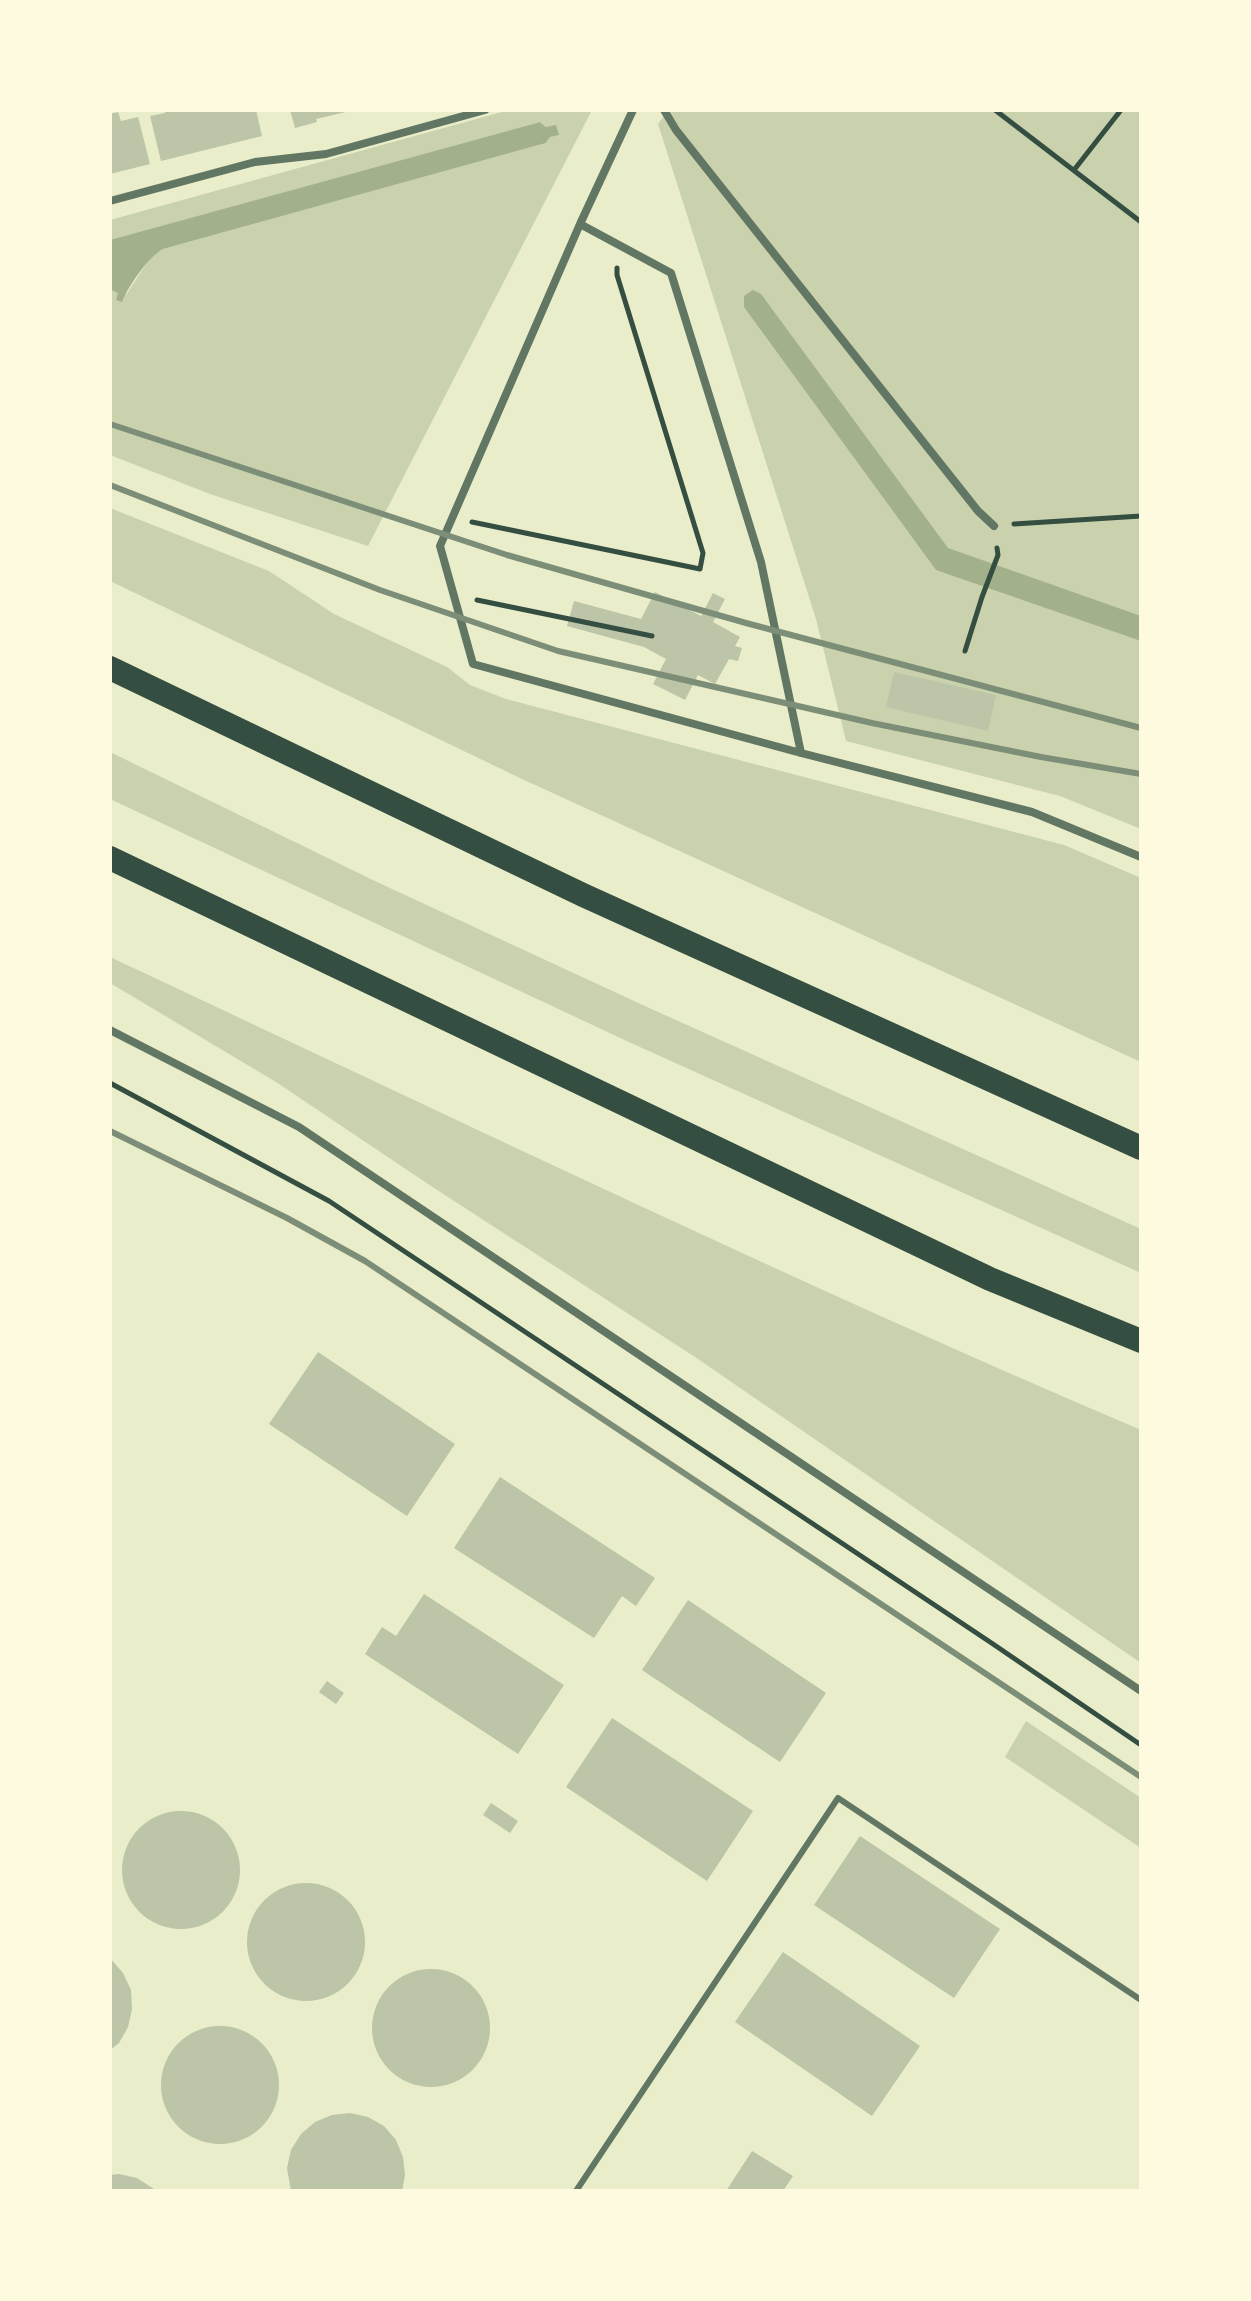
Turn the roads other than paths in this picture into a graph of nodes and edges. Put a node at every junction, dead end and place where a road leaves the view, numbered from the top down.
1 (485, 110) edge
2 (633, 110) edge
3 (664, 110) edge
4 (110, 201) edge
5 (580, 224) junction
6 (994, 526) road end
7 (110, 668) edge
8 (801, 753) junction
9 (1141, 857) edge
10 (110, 858) edge
11 (110, 1030) edge
12 (1141, 1148) edge
13 (1141, 1341) edge
14 (1141, 1691) edge
15 (1141, 2000) edge
16 (576, 2191) edge

1 - 4 street
2 - 5 street
3 - 6 street
5 - 8 street
5 - 8 street
7 - 12 highway
8 - 9 street
10 - 13 highway
11 - 14 street
15 - 16 lane

